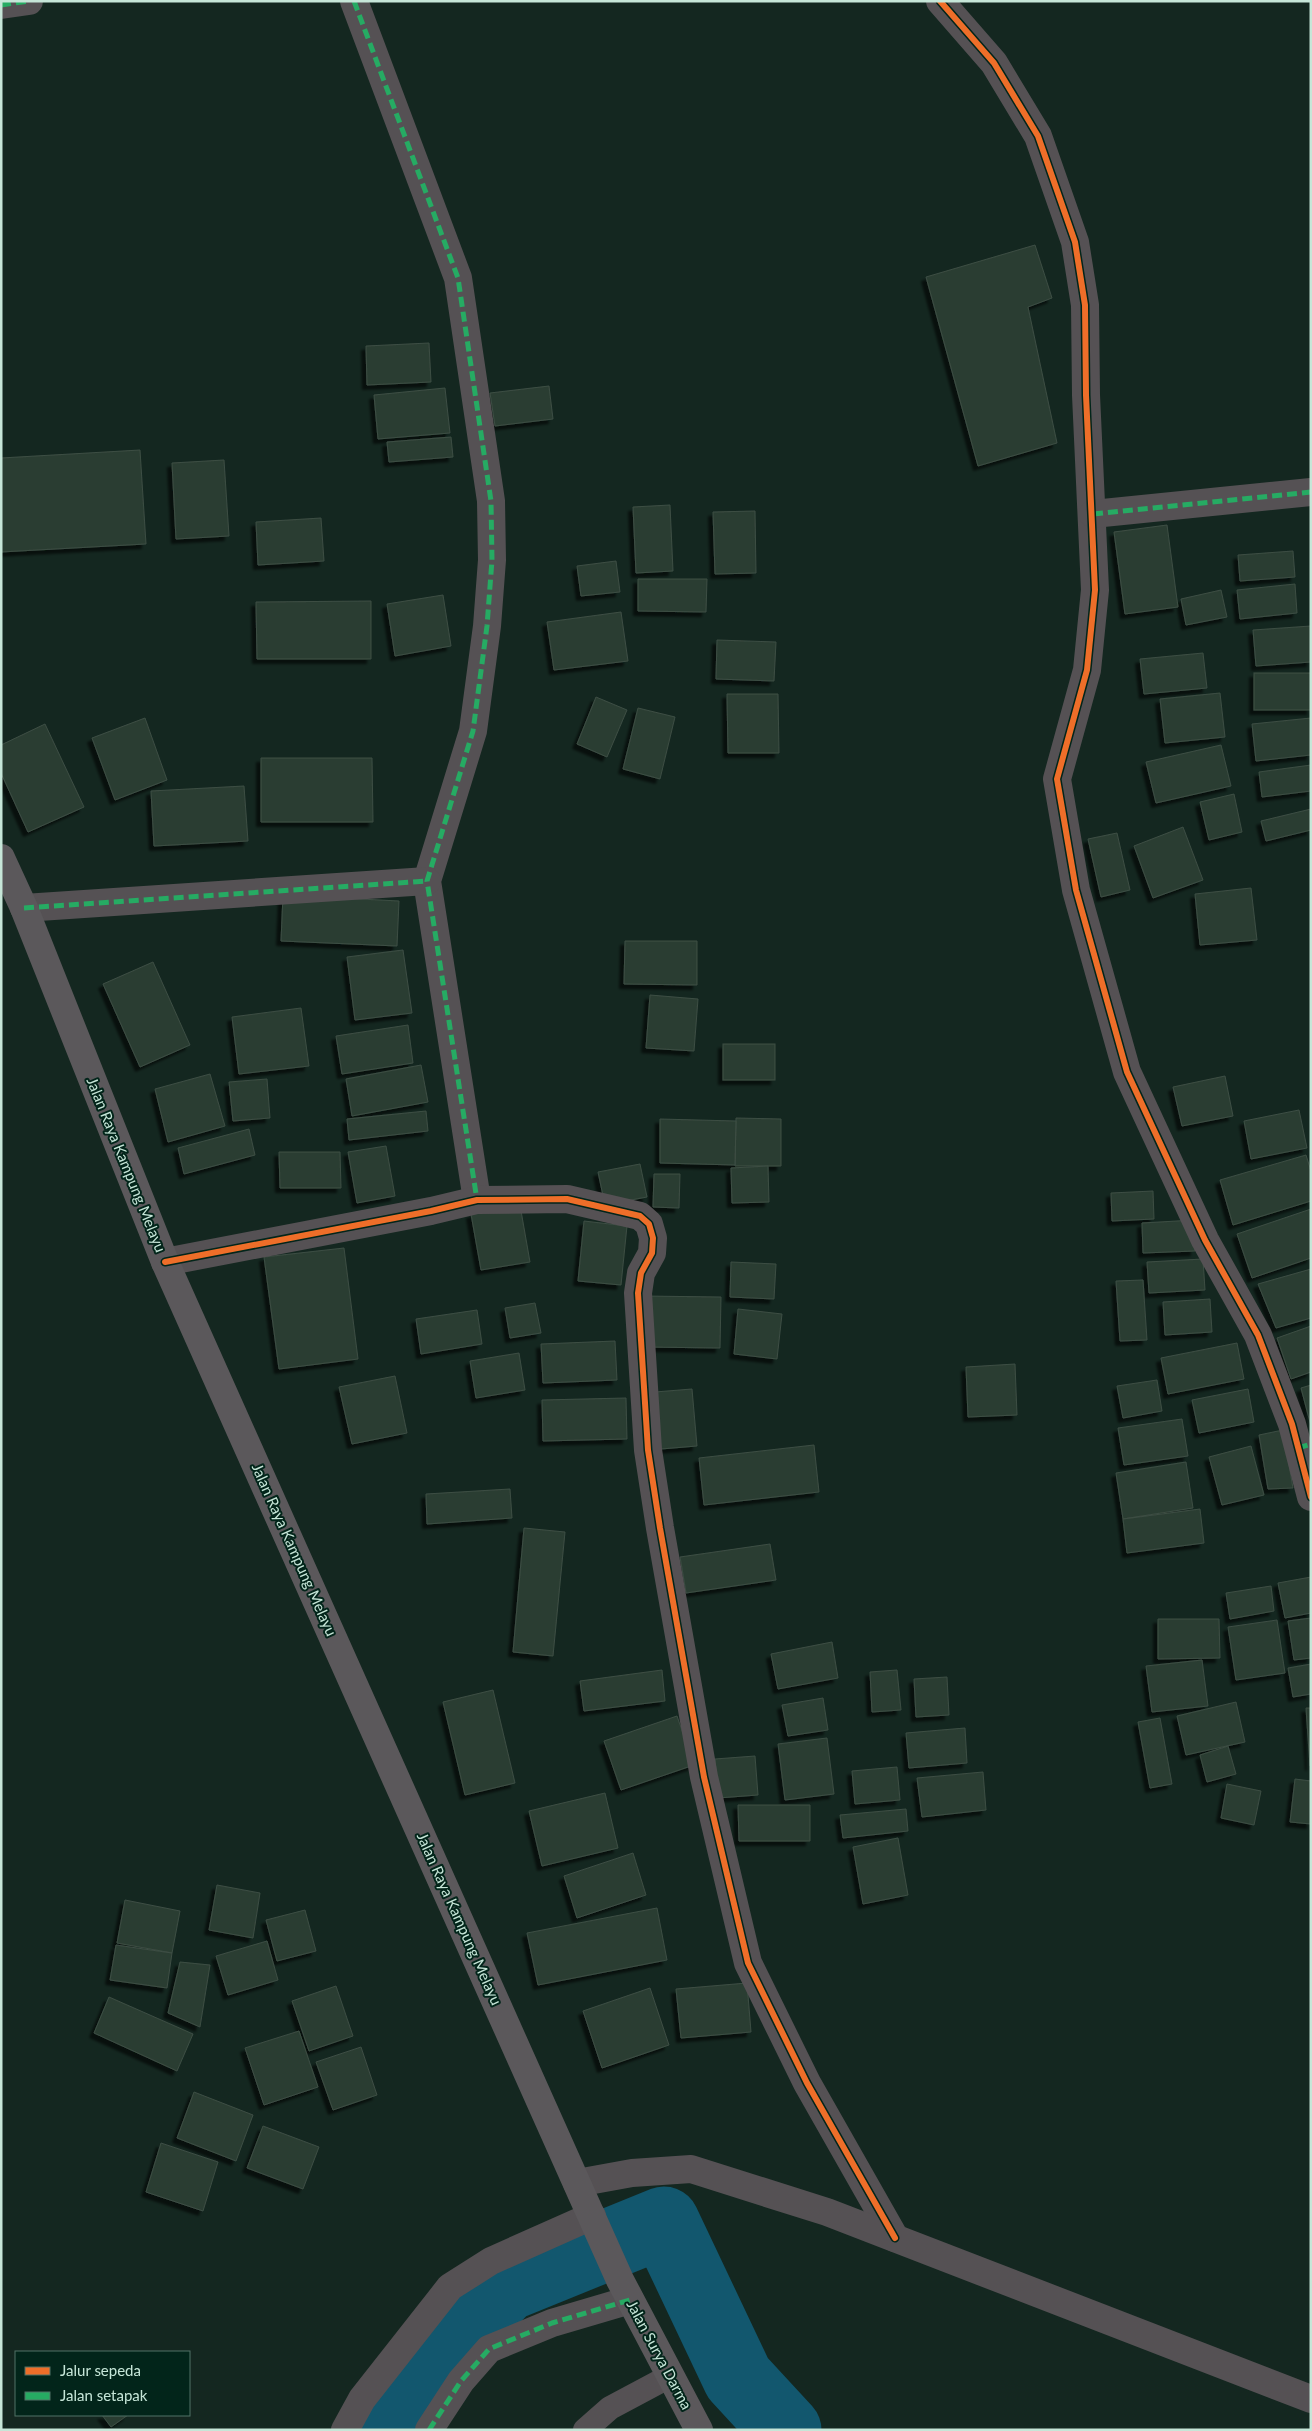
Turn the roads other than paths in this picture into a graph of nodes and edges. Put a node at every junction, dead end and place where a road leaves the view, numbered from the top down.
1 (29, 1) edge
2 (354, 1) edge
3 (940, 1) edge
4 (1, 5) edge
5 (1311, 492) edge
6 (1093, 514) junction
7 (1, 858) edge
8 (427, 881) junction
9 (24, 908) junction
10 (477, 1200) junction
11 (165, 1262) junction
12 (1304, 1446) edge
13 (1311, 1497) edge
14 (577, 2183) junction
15 (596, 2226) junction
16 (895, 2238) junction
17 (625, 2290) junction
18 (670, 2376) junction
19 (1311, 2399) edge
20 (345, 2430) edge
21 (429, 2430) edge
22 (585, 2430) edge
23 (699, 2430) edge

1 - 4 street
2 - 8 street
3 - 6 street
5 - 6 street
6 - 12 street
7 - 9 main road, Jalan Raya Kampung Melayu
8 - 9 street
8 - 10 street
9 - 11 main road, Jalan Raya Kampung Melayu
10 - 11 street
10 - 16 street
11 - 14 main road, Jalan Raya Kampung Melayu
12 - 13 street
14 - 15 main road, Jalan Raya Kampung Melayu
14 - 16 street
15 - 17 main road, Jalan Surya Darma
15 - 20 street
16 - 19 street
17 - 18 main road, Jalan Surya Darma
17 - 21 street
18 - 22 lane
18 - 23 main road, Jalan Surya Darma

